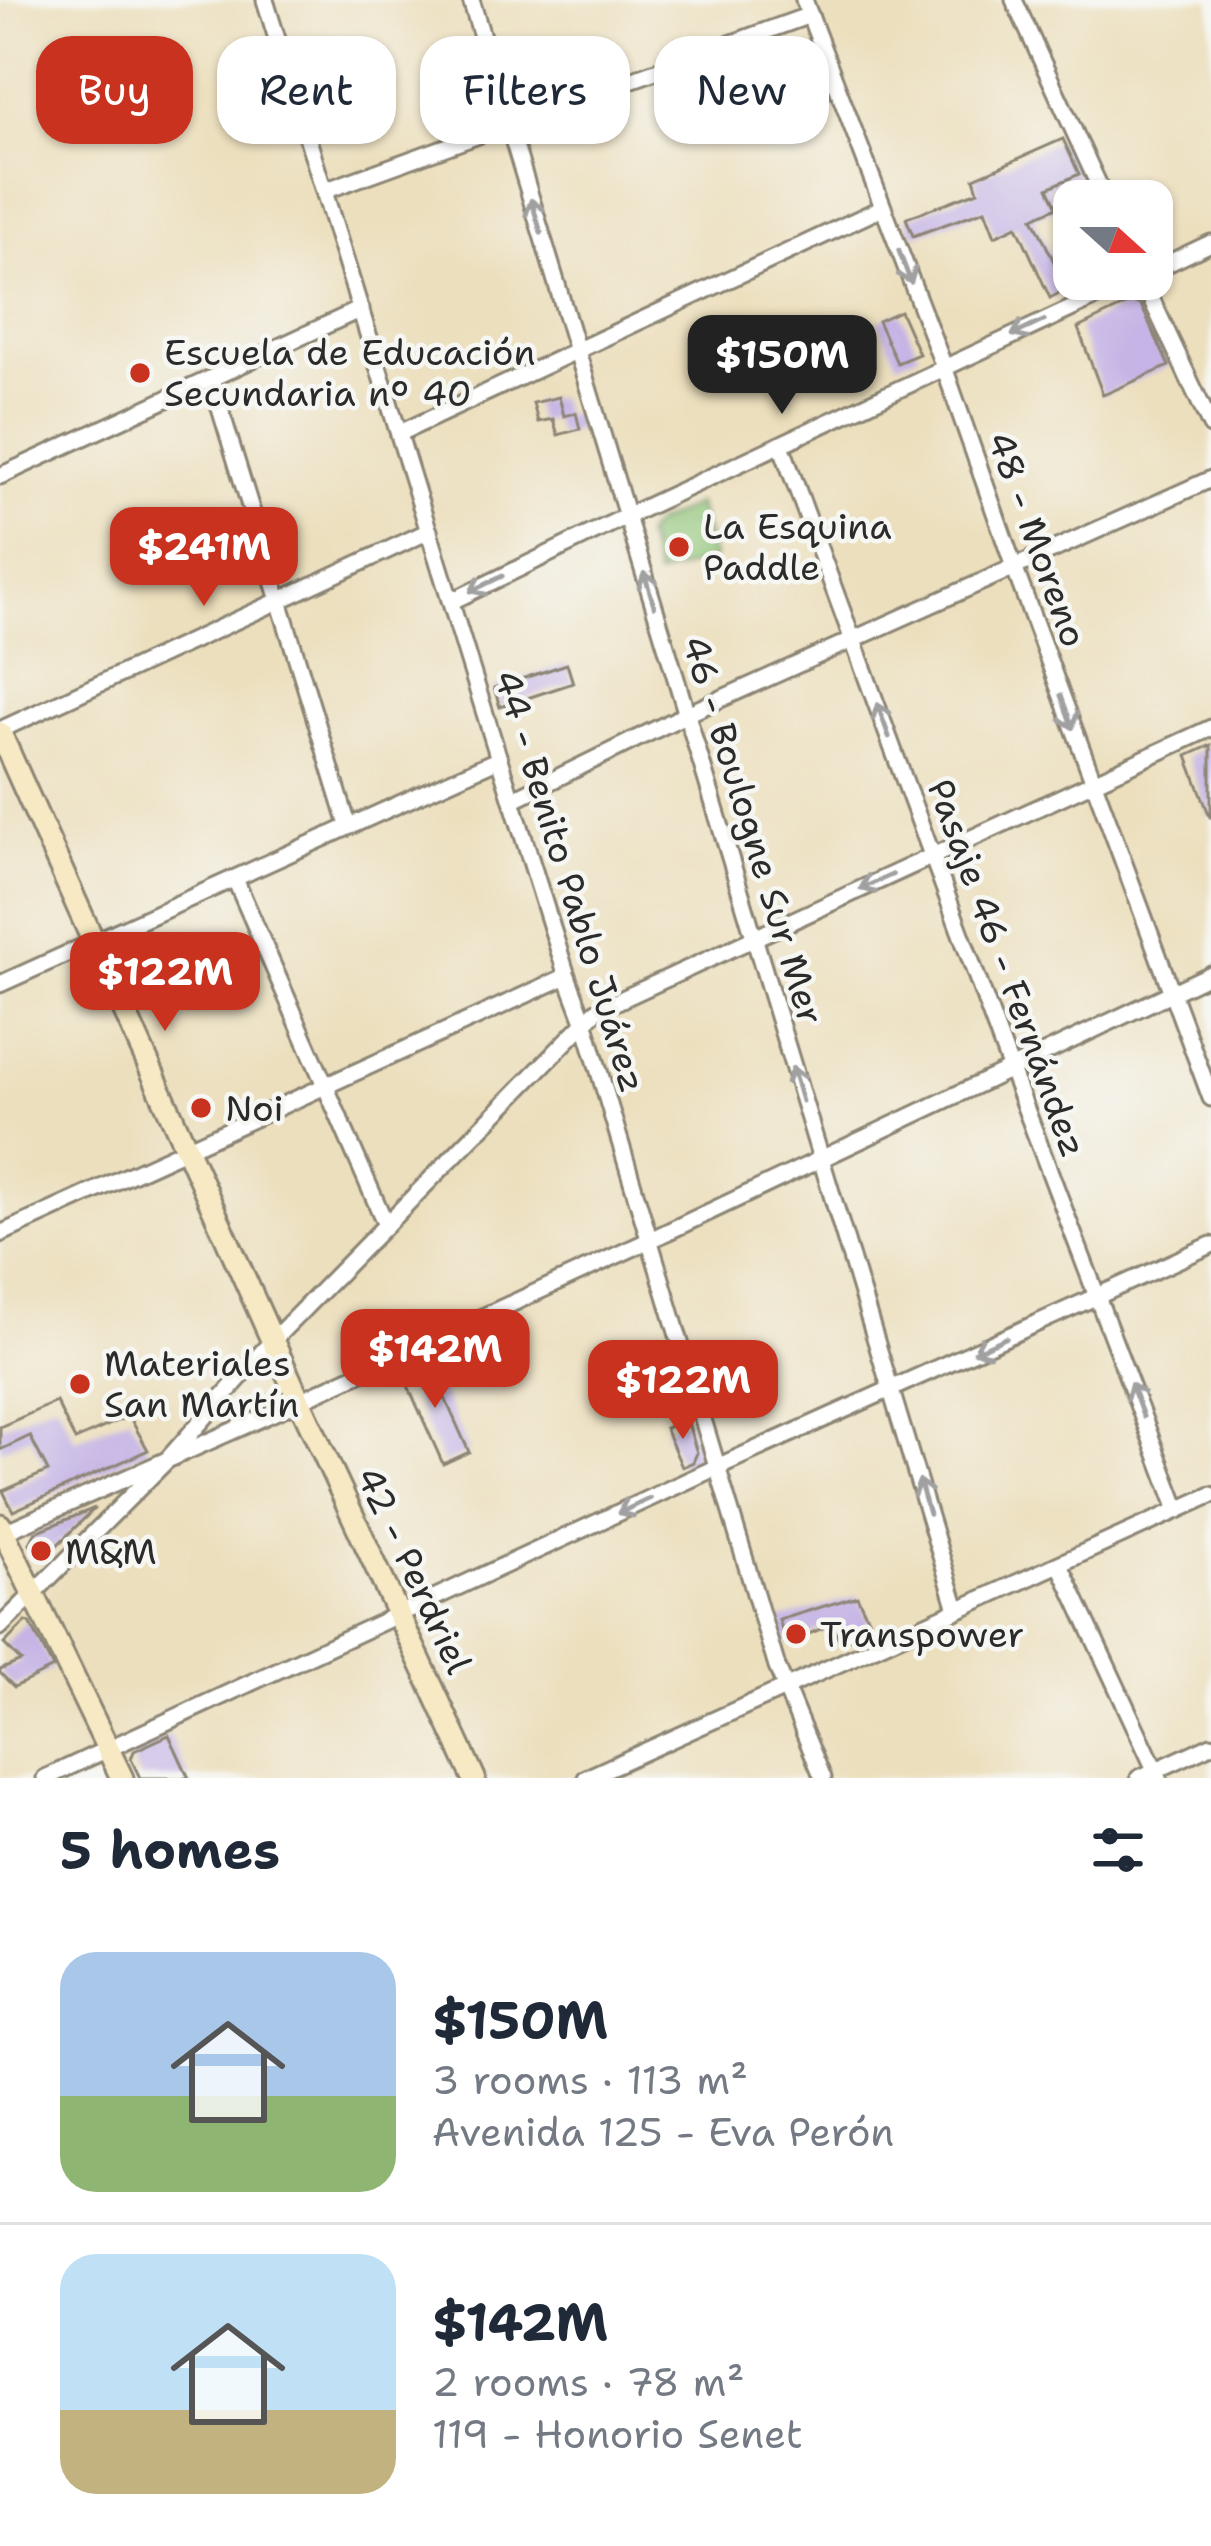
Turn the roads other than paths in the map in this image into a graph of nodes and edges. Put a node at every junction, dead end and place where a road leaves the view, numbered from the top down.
1 (266, 0) edge
2 (471, 0) edge
3 (1013, 0) edge
4 (807, 8) edge
5 (482, 36) edge
6 (630, 77) edge
7 (454, 144) edge
8 (514, 144) edge
9 (1096, 180) edge
10 (324, 190) junction
11 (883, 208) junction
12 (1211, 243) edge
13 (1173, 261) edge
14 (1092, 300) edge
15 (1148, 300) edge
16 (361, 309) junction
17 (578, 351) junction
18 (944, 367) junction
19 (211, 380) junction
20 (1211, 426) edge
21 (400, 433) junction
22 (781, 446) junction
23 (0, 476) edge
24 (1211, 479) edge
25 (627, 515) junction
26 (429, 531) junction
27 (1014, 567) junction
28 (452, 601) junction
29 (279, 603) junction
30 (855, 641) junction
31 (687, 714) junction
32 (1211, 728) edge
33 (0, 732) edge
34 (499, 759) junction
35 (1093, 782) junction
36 (512, 800) junction
37 (348, 825) junction
38 (932, 856) junction
39 (235, 879) junction
40 (753, 938) junction
41 (93, 942) junction
42 (1211, 974) edge
43 (567, 976) junction
44 (0, 984) edge
45 (1172, 992) junction
46 (584, 1021) junction
47 (1010, 1067) junction
48 (325, 1087) junction
49 (1211, 1098) edge
50 (186, 1150) junction
51 (819, 1160) junction
52 (386, 1225) junction
53 (0, 1234) edge
54 (650, 1240) junction
55 (1211, 1245) edge
56 (1098, 1296) junction
57 (272, 1341) junction
58 (892, 1389) junction
59 (299, 1400) junction
60 (168, 1459) junction
61 (717, 1467) junction
62 (1211, 1495) edge
63 (1178, 1510) junction
64 (1, 1530) edge
65 (1060, 1565) junction
66 (34, 1591) junction
67 (957, 1609) junction
68 (399, 1616) junction
69 (0, 1627) edge
70 (784, 1688) junction
71 (1211, 1745) edge
72 (108, 1749) junction
73 (1151, 1776) edge
74 (46, 1778) edge
75 (122, 1778) edge
76 (474, 1778) edge
77 (586, 1778) edge
78 (824, 1778) edge

1 - 10 street, 44 - Benito Pablo Juárez
2 - 5 street, 46 - Boulogne Sur Mer
3 - 9 street
4 - 6 street
4 - 11 street, 48 - Moreno
7 - 10 street
17 -> 8 street, 46 - Boulogne Sur Mer
10 - 16 street, 44 - Benito Pablo Juárez
11 - 17 street
11 -> 18 street, 48 - Moreno
12 - 13 street
14 -> 18 street
15 - 20 street
16 - 19 street
16 - 21 street, 44 - Benito Pablo Juárez
17 - 21 street
17 - 25 street, 46 - Boulogne Sur Mer
18 - 22 street
18 - 27 street, 48 - Moreno
19 - 23 street
19 - 29 street
21 - 26 street, 44 - Benito Pablo Juárez
22 - 25 street
22 - 30 street, Pasaje 46 - Fernández
24 - 27 street
25 -> 28 street
31 -> 25 street, 46 - Boulogne Sur Mer
26 - 28 street, 44 - Benito Pablo Juárez
26 - 29 street
27 - 30 street
27 -> 35 street, 48 - Moreno
28 - 34 street, 44 - Benito Pablo Juárez
29 - 33 street
29 - 37 street
30 - 31 street
38 -> 30 street, Pasaje 46 - Fernández
31 - 36 street
31 - 40 street, 46 - Boulogne Sur Mer
32 - 35 street
33 - 41 street, 42 - Perdriel
34 - 36 street, 44 - Benito Pablo Juárez
34 - 37 street
35 - 38 street
35 - 45 street, 48 - Moreno
36 - 43 street, 44 - Benito Pablo Juárez
37 - 39 street
38 -> 40 street
38 - 47 street, Pasaje 46 - Fernández
39 - 41 street
39 - 48 street
40 - 46 street
51 -> 40 street, 46 - Boulogne Sur Mer
41 - 44 street
41 - 50 street, 42 - Perdriel
42 - 45 street
43 - 46 street, 44 - Benito Pablo Juárez
43 - 48 street
45 - 47 street
45 - 49 street, 48 - Moreno
46 - 52 street
46 - 54 street, 44 - Benito Pablo Juárez
47 - 51 street
47 - 56 street, Pasaje 46 - Fernández
48 - 50 street
48 - 52 street
50 - 53 street
50 - 57 street, 42 - Perdriel
51 - 54 street
51 - 58 street, 46 - Boulogne Sur Mer
52 - 57 street
54 - 59 street
54 - 61 street, 44 - Benito Pablo Juárez
55 - 56 street
56 -> 58 street
63 -> 56 street, Pasaje 46 - Fernández
57 - 59 street, 42 - Perdriel
57 - 60 street
58 - 61 street
67 -> 58 street, 46 - Boulogne Sur Mer
59 - 60 street
59 - 68 street, 42 - Perdriel
60 - 64 street
60 - 66 street
61 -> 68 street
61 - 70 street, 44 - Benito Pablo Juárez
62 - 63 street
63 - 65 street
64 - 66 street
65 - 67 street
65 - 73 street
66 - 69 street
66 - 72 street
67 - 70 street
68 - 72 street
68 - 76 street, 42 - Perdriel
70 - 77 street
70 - 78 street, 44 - Benito Pablo Juárez
71 - 73 street
72 - 74 street
72 - 75 street

